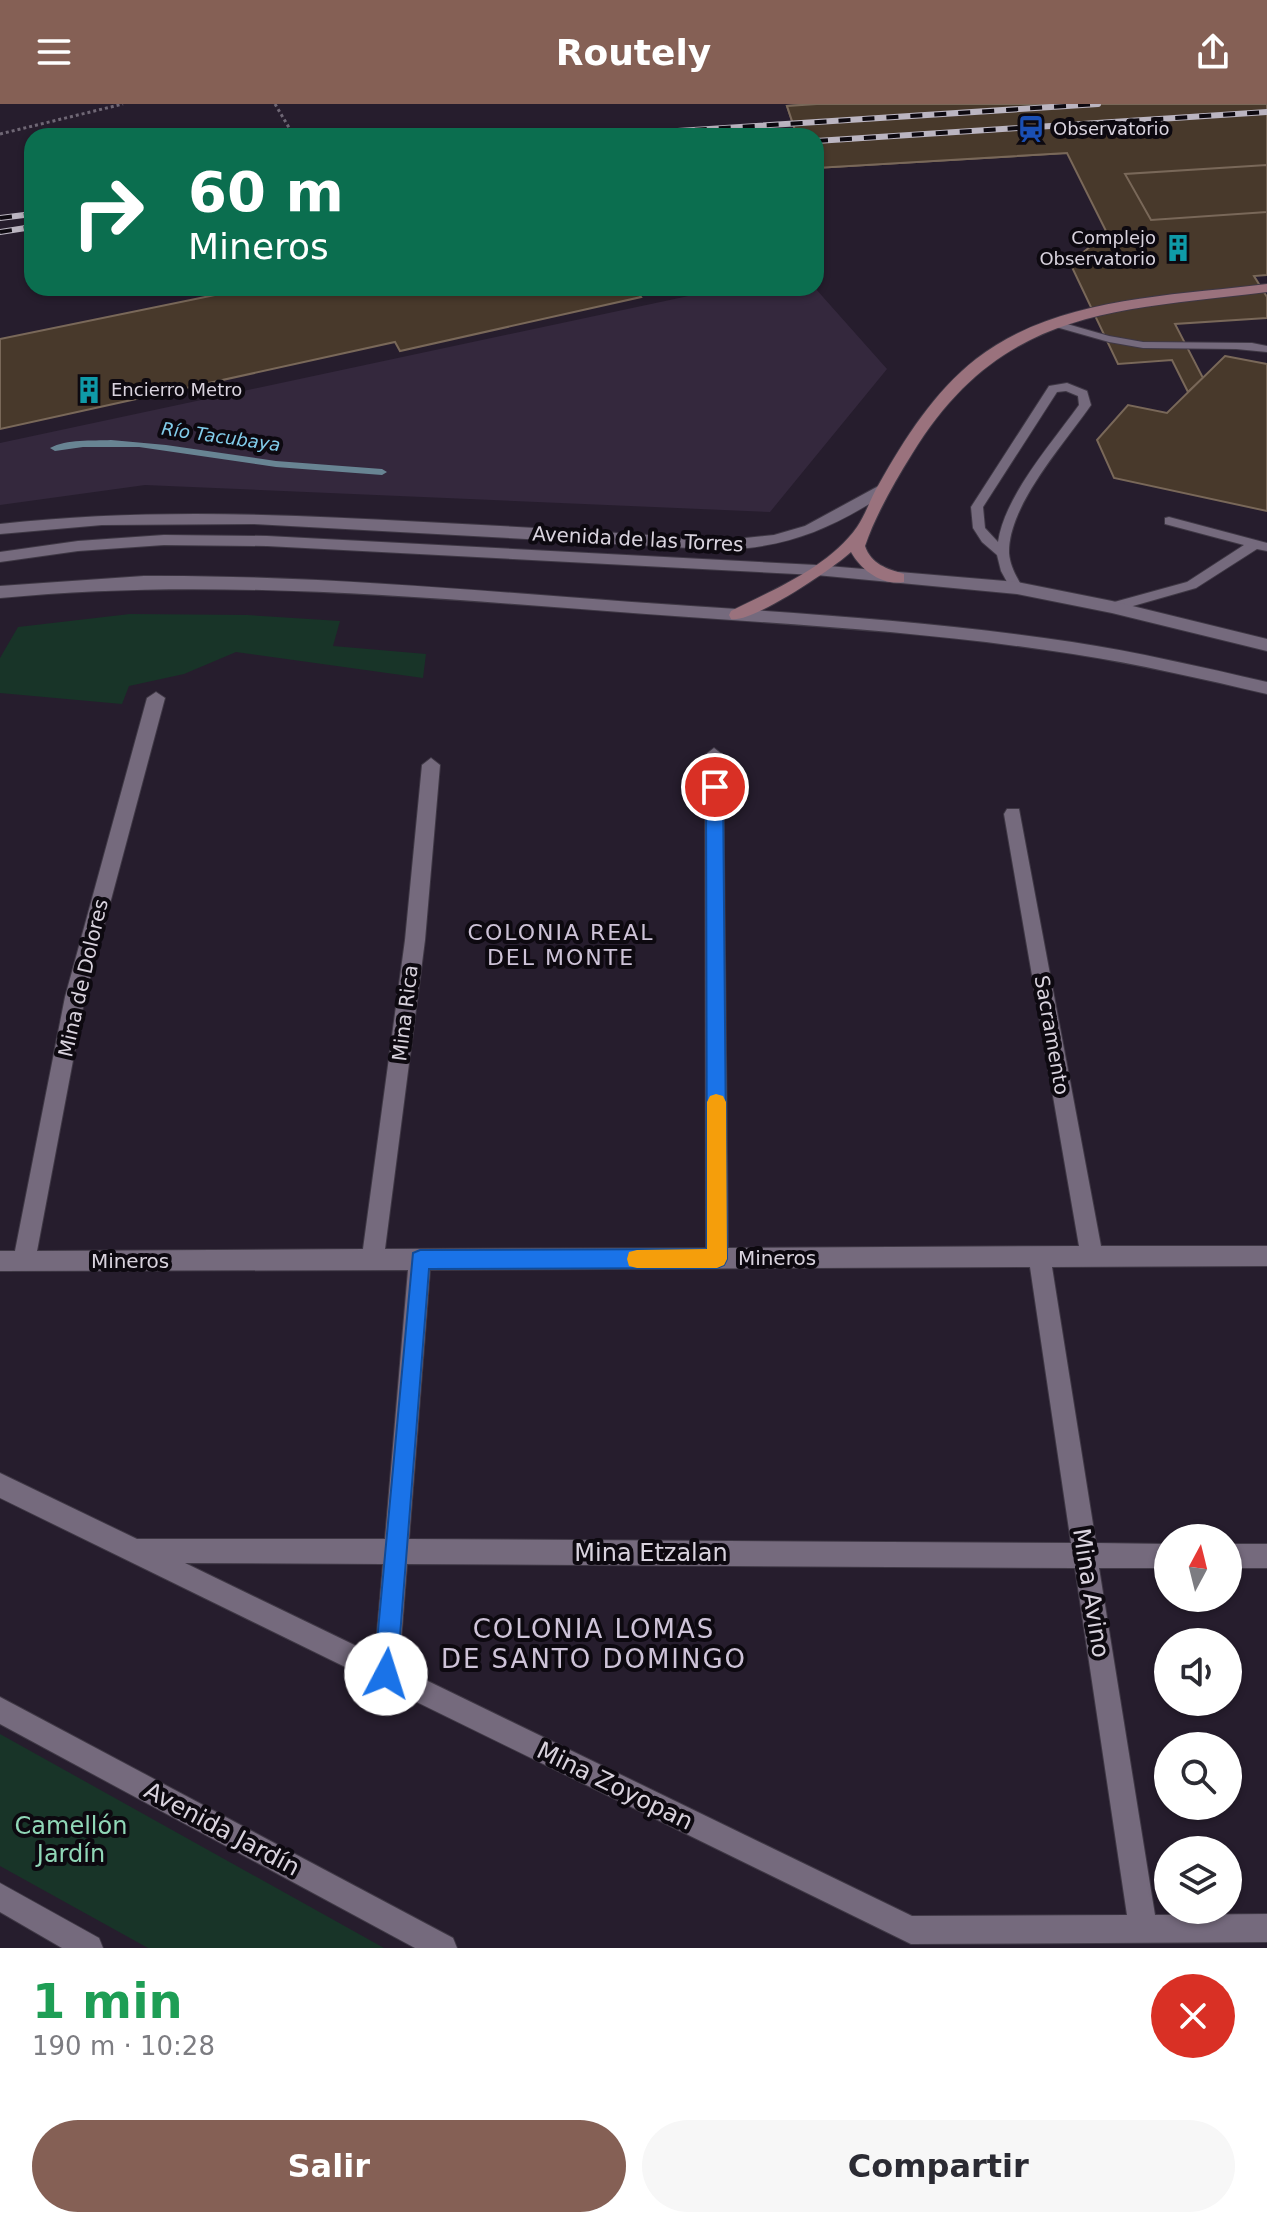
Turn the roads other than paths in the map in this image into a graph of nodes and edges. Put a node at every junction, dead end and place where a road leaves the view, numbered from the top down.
1 (1267, 288) edge
2 (1053, 323) junction
3 (1267, 349) edge
4 (884, 488) junction
5 (1169, 521) dead end
6 (0, 529) edge
7 (862, 532) junction
8 (1261, 545) edge
9 (1003, 553) junction
10 (0, 557) edge
11 (816, 570) junction
12 (898, 578) junction
13 (1017, 588) junction
14 (0, 592) edge
15 (1112, 607) junction
16 (737, 615) junction
17 (1267, 645) edge
18 (1267, 688) edge
19 (156, 698) dead end
20 (714, 755) dead end
21 (431, 765) dead end
22 (1013, 814) dead end
23 (1092, 1256) junction
24 (1267, 1256) edge
25 (1039, 1257) junction
26 (717, 1259) junction
27 (373, 1260) junction
28 (420, 1260) junction
29 (0, 1261) edge
30 (24, 1261) junction
31 (0, 1485) edge
32 (133, 1550) junction
33 (396, 1551) junction
34 (1085, 1555) junction
35 (1154, 1556) edge
36 (1242, 1556) edge
37 (1267, 1556) edge
38 (386, 1674) junction
39 (0, 1710) edge
40 (0, 1897) edge
41 (1267, 1928) edge
42 (1143, 1929) junction
43 (89, 1948) edge
44 (443, 1948) edge

1 - 2 main road
2 - 3 lane
2 - 4 main road
4 - 6 street, Avenida de las Torres
4 - 7 main road
5 - 8 lane
7 - 11 main road
7 - 12 main road
8 - 15 lane
9 - 9 lane
9 - 13 lane
10 - 11 street, Avenida de las Torres
11 - 12 street, Avenida de las Torres
11 - 16 main road
12 - 13 street, Avenida de las Torres
13 - 15 street, Avenida de las Torres
14 - 16 street
15 - 17 street, Avenida de las Torres
16 - 18 street
19 - 30 street, Mina de Dolores
20 - 26 street
21 - 27 street, Mina Rica
22 - 23 street, Sacramento
23 - 24 street, Mineros
23 - 25 street, Mineros
25 - 26 street, Mineros
25 - 34 street, Mina Avino
26 - 28 street, Mineros
27 - 28 street, Mineros
27 - 30 street, Mineros
28 - 33 street
29 - 30 street, Mineros
31 - 32 street, Mina Zoyopan
32 - 33 street, Mina Etzalan
32 - 38 street, Mina Zoyopan
33 - 34 street, Mina Etzalan
33 - 38 street
34 - 35 street, Mina Etzalan
34 - 42 street, Mina Avino
36 - 37 street
38 - 42 street, Mina Zoyopan
39 - 44 street, Avenida Jardín
40 - 43 street
41 - 42 street, Mina Zoyopan

